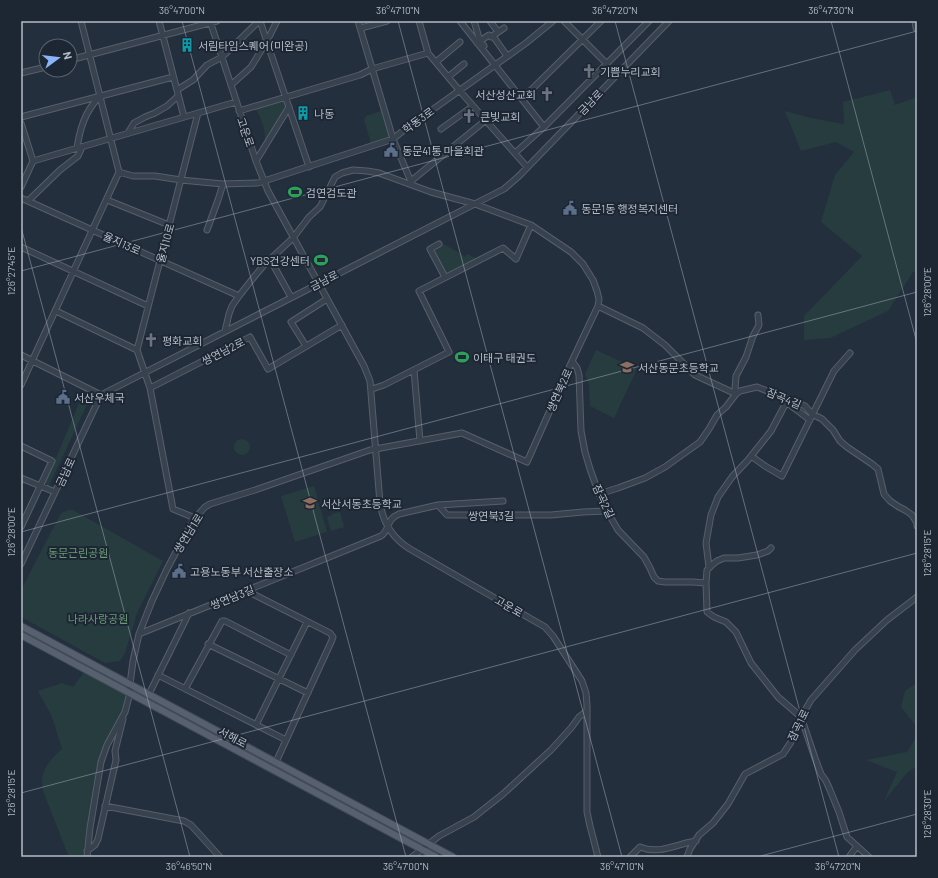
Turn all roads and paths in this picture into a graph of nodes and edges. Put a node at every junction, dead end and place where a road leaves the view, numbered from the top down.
1 (80, 21) edge
2 (159, 21) edge
3 (217, 21) edge
4 (259, 21) edge
5 (277, 21) edge
6 (358, 21) edge
7 (387, 21) edge
8 (419, 21) edge
9 (474, 21) edge
10 (490, 21) edge
11 (553, 21) edge
12 (564, 21) edge
13 (601, 21) edge
14 (649, 21) edge
15 (669, 21) edge
16 (915, 21) edge
17 (210, 22) edge
18 (464, 22) edge
19 (360, 28) junction
20 (504, 28) dead end
21 (916, 28) edge
22 (498, 32) junction
23 (163, 35) junction
24 (493, 36) junction
25 (582, 40) junction
26 (267, 41) junction
27 (460, 42) dead end
28 (479, 42) junction
29 (428, 54) junction
30 (90, 55) junction
31 (507, 56) junction
32 (222, 57) junction
33 (78, 58) edge
34 (436, 62) junction
35 (464, 64) dead end
36 (607, 64) junction
37 (495, 65) junction
38 (38, 68) edge
39 (372, 69) junction
40 (21, 73) edge
41 (173, 77) junction
42 (448, 78) junction
43 (231, 85) junction
44 (177, 90) junction
45 (459, 90) junction
46 (100, 96) junction
47 (178, 96) junction
48 (285, 97) junction
49 (522, 100) junction
50 (236, 102) junction
51 (473, 106) junction
52 (289, 107) junction
53 (239, 111) junction
54 (198, 113) junction
55 (21, 117) edge
56 (184, 117) junction
57 (486, 120) junction
58 (21, 123) edge
59 (544, 127) junction
60 (441, 129) dead end
61 (128, 133) junction
62 (111, 138) junction
63 (393, 139) junction
64 (79, 147) junction
65 (515, 153) junction
66 (32, 161) junction
67 (256, 161) junction
68 (309, 167) junction
69 (527, 167) junction
70 (119, 172) junction
71 (181, 180) junction
72 (264, 181) junction
73 (411, 183) junction
74 (223, 184) junction
75 (21, 186) edge
76 (21, 198) edge
77 (107, 200) junction
78 (28, 201) junction
79 (475, 204) junction
80 (169, 225) junction
81 (530, 225) junction
82 (93, 230) junction
83 (207, 230) dead end
84 (293, 238) junction
85 (439, 244) dead end
86 (21, 247) edge
87 (270, 259) junction
88 (160, 260) junction
89 (74, 271) junction
90 (445, 277) junction
91 (319, 283) junction
92 (239, 296) junction
93 (291, 297) junction
94 (328, 300) junction
95 (148, 306) junction
96 (598, 306) junction
97 (56, 311) junction
98 (758, 315) dead end
99 (342, 325) junction
100 (225, 332) junction
101 (306, 346) junction
102 (137, 350) junction
103 (850, 353) dead end
104 (21, 355) edge
105 (32, 361) junction
106 (572, 361) junction
107 (414, 370) junction
108 (145, 373) junction
109 (21, 386) edge
110 (150, 388) junction
111 (372, 390) junction
112 (736, 394) junction
113 (101, 395) junction
114 (787, 401) junction
115 (812, 417) junction
116 (420, 441) junction
117 (21, 446) edge
118 (375, 448) junction
119 (751, 456) junction
120 (21, 478) edge
121 (40, 486) junction
122 (55, 492) junction
123 (599, 494) junction
124 (503, 502) dead end
125 (438, 505) junction
126 (607, 510) junction
127 (195, 518) junction
128 (917, 526) edge
129 (21, 527) edge
130 (387, 527) junction
131 (771, 548) dead end
132 (21, 564) edge
133 (709, 567) junction
134 (706, 583) junction
135 (247, 591) junction
136 (917, 597) edge
137 (189, 613) junction
138 (307, 622) junction
139 (21, 626) edge
140 (139, 634) junction
141 (21, 635) edge
142 (208, 644) junction
143 (291, 654) junction
144 (158, 675) junction
145 (279, 679) junction
146 (130, 684) junction
147 (185, 689) junction
148 (130, 693) junction
149 (308, 693) junction
150 (148, 694) junction
151 (587, 711) junction
152 (125, 712) junction
153 (801, 717) junction
154 (256, 725) junction
155 (286, 740) junction
156 (276, 762) junction
157 (105, 806) junction
158 (696, 841) junction
159 (429, 844) junction
160 (857, 846) junction
161 (419, 853) edge
162 (87, 854) edge
163 (220, 857) edge
164 (412, 857) edge
165 (436, 857) edge
166 (453, 857) edge
167 (598, 857) edge
168 (630, 857) edge
169 (687, 857) edge
170 (849, 857) edge
171 (869, 857) edge

1 - 30 street
2 - 23 street
3 - 17 street
4 - 26 street
4 - 32 street
5 - 26 street
6 - 19 street
7 - 19 street
8 - 29 street
9 - 28 street
10 - 22 street
11 - 31 street, 학동3로
12 - 25 street
13 - 25 street
14 - 36 street
15 - 69 street, 금남로
16 - 21 street
17 - 23 street
17 - 32 street, 고운로
18 - 28 street
19 - 39 street
20 - 22 street
22 - 24 street
23 - 30 street
23 - 41 street
24 - 28 street
24 - 31 street
25 - 36 street
25 - 49 street
26 - 43 street
26 - 48 street
27 - 34 street
28 - 37 street
29 - 34 street
29 - 39 street
30 - 33 street
30 - 46 street
31 - 37 street, 학동3로
32 - 43 street, 고운로
32 - 44 street
34 - 42 street
35 - 42 street
36 - 59 street
37 - 45 street, 학동3로
37 - 49 street
38 - 40 street
39 - 48 street
39 - 63 street
41 - 44 street
41 - 46 street
42 - 45 street
43 - 50 street, 고운로
44 - 47 street
45 - 51 street
45 - 63 street, 학동3로
46 - 55 street
46 - 62 street
46 - 64 street
47 - 56 street
47 - 61 street
48 - 52 street
48 - 53 street
49 - 59 street
50 - 53 street, 고운로
50 - 54 street
51 - 57 street
51 - 60 street
52 - 67 street
52 - 68 street
53 - 67 street, 고운로
54 - 56 street
54 - 71 street, 율지10로
56 - 61 street
57 - 65 street
57 - 73 street
58 - 66 street
59 - 65 street
61 - 62 street
62 - 64 street
62 - 70 street
63 - 68 street, 학동3로
63 - 73 street
64 - 66 street
64 - 78 street
65 - 69 street
66 - 75 street
67 - 72 street, 고운로
68 - 72 street, 학동3로
69 - 79 street, 금남로
70 - 71 street, 학동3로
70 - 77 street
71 - 74 street, 학동3로
71 - 80 street, 율지10로
72 - 74 street, 학동3로
72 - 84 street, 고운로
73 - 79 street
73 - 84 street
74 - 83 street
76 - 78 street, 율지13로
77 - 80 street
77 - 82 street
78 - 82 street, 율지13로
79 - 81 street
79 - 91 street, 금남로
80 - 88 street, 율지10로
81 - 90 street
81 - 96 street
82 - 88 street, 율지13로
82 - 89 street
84 - 87 street
84 - 91 street, 고운로
85 - 90 street
86 - 89 street
87 - 92 street
87 - 93 street
88 - 92 street, 율지13로
88 - 95 street, 율지10로
89 - 95 street
89 - 97 street
90 - 107 street
91 - 93 street, 금남로
91 - 94 street, 고운로
92 - 100 street
93 - 100 street, 금남로
94 - 99 street, 고운로
94 - 101 street
95 - 102 street, 율지10로
96 - 106 street, 쌍연북2로
96 - 112 street
97 - 102 street
97 - 105 street
98 - 112 street
99 - 101 street, 쌍연남2로
99 - 111 street, 고운로
100 - 108 street, 금남로
101 - 110 street, 쌍연남2로
102 - 108 street
103 - 115 street
104 - 105 street
105 - 109 street
105 - 113 street
106 - 116 street, 쌍연북2로
106 - 123 street, 잠곡2길
107 - 111 street
107 - 116 street
108 - 110 street
108 - 113 street, 금남로
110 - 127 street
111 - 118 street, 고운로
112 - 114 street, 잠곡4길
112 - 123 street
113 - 122 street, 금남로
114 - 115 street, 잠곡4길
114 - 119 street
115 - 119 street
115 - 128 street, 잠곡4길
116 - 118 street, 쌍연남1로
117 - 121 street
118 - 127 street, 쌍연남1로
118 - 130 street, 고운로
119 - 133 street
120 - 121 street
121 - 122 street
121 - 129 street
122 - 132 street, 금남로
123 - 126 street, 잠곡2길
124 - 125 street
125 - 126 street, 쌍연북3길
125 - 130 street
126 - 134 street, 잠곡2길
127 - 140 street, 쌍연남1로
130 - 135 street, 쌍연남3길
130 - 151 street, 고운로
131 - 133 street
133 - 134 street
134 - 153 street
135 - 137 street, 쌍연남3길
135 - 138 street
136 - 153 street, 잠곡1로
137 - 140 street, 쌍연남3길
137 - 144 street
138 - 143 street
138 - 149 street
139 - 146 main road, 서해로
140 - 146 street, 쌍연남1로
141 - 148 main road, 서해로
142 - 143 street
142 - 145 street
142 - 147 street
143 - 145 street
144 - 147 street
144 - 150 street
145 - 149 street
145 - 154 street
146 - 148 street, 쌍연남1로
146 - 150 main road, 서해로
147 - 154 street
148 - 152 street, 쌍연남1로
148 - 161 main road, 서해로
149 - 155 street
150 - 156 main road, 서해로
151 - 159 street
151 - 167 street, 고운로
152 - 157 street
152 - 162 street
153 - 158 street, 잠곡1로
153 - 160 street
154 - 155 street
155 - 156 street
156 - 159 main road, 서해로
157 - 162 street
157 - 163 street
158 - 168 street
158 - 169 street, 잠곡1로
159 - 161 street
159 - 166 main road, 서해로
160 - 170 street
160 - 171 street
161 - 164 street
161 - 165 main road, 서해로

